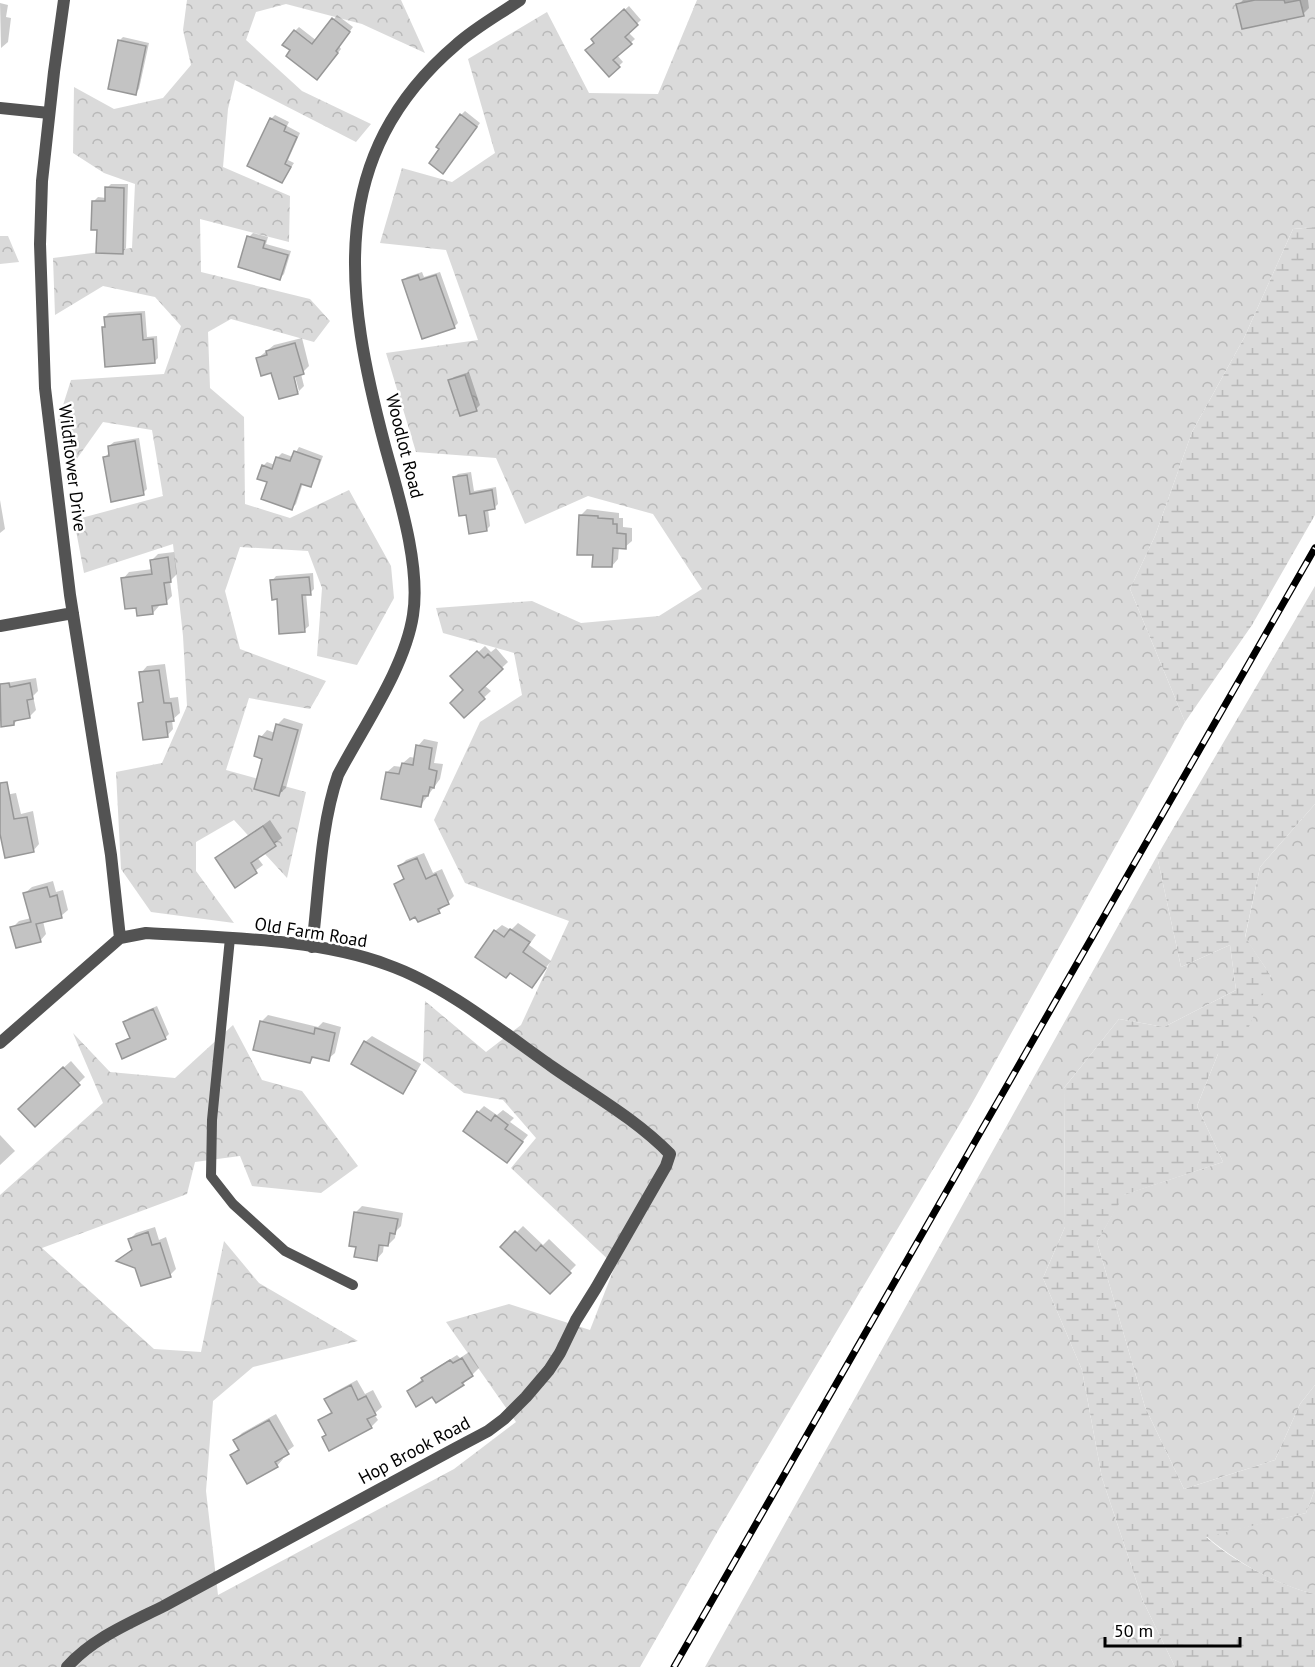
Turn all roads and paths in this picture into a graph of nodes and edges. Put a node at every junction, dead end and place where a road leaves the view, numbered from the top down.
1 (64, 0) edge
2 (520, 0) edge
3 (0, 108) edge
4 (49, 113) junction
5 (73, 613) junction
6 (0, 626) edge
7 (120, 938) junction
8 (230, 938) junction
9 (312, 947) junction
10 (0, 1043) edge
11 (670, 1154) joint
12 (353, 1285) dead end
13 (66, 1667) edge

1 - 4 street, Wildflower Drive
2 - 9 street, Woodlot Road
3 - 4 street
4 - 5 street, Wildflower Drive
5 - 6 street
5 - 7 street, Wildflower Drive
7 - 8 street, Old Farm Road
7 - 10 street
8 - 9 street, Old Farm Road
8 - 12 lane
9 - 11 street, Old Farm Road
11 - 13 street, Hop Brook Road

